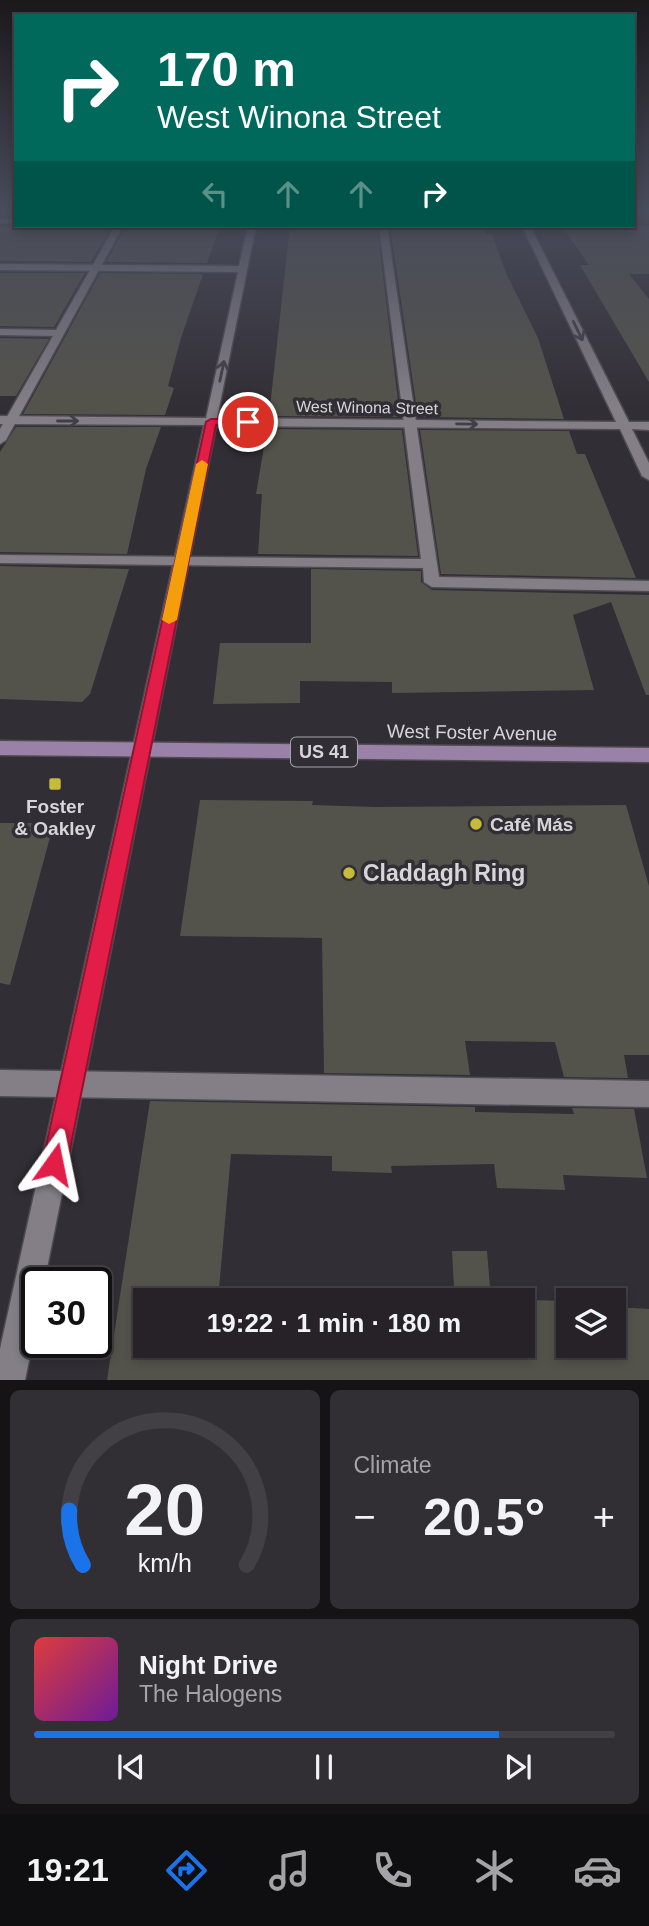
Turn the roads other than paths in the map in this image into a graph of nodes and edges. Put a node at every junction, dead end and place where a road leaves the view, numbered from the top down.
1 (91, 277) edge
2 (241, 277) edge
3 (390, 277) edge
4 (551, 277) edge
5 (0, 332) edge
6 (60, 333) junction
7 (5, 420) edge
8 (211, 422) junction
9 (410, 424) junction
10 (624, 425) junction
11 (649, 426) edge
12 (0, 440) edge
13 (649, 476) edge
14 (0, 559) edge
15 (182, 561) junction
16 (429, 564) junction
17 (649, 586) edge
18 (0, 748) edge
19 (142, 750) junction
20 (649, 755) edge
21 (0, 1083) edge
22 (71, 1083) junction
23 (649, 1094) edge
24 (9, 1380) edge

1 - 6 street
8 -> 2 street
3 - 9 street
4 -> 10 street
5 - 6 street
6 - 7 street
7 -> 8 street, West Winona Street
7 - 12 street
8 - 9 street, West Winona Street
8 - 15 street
9 -> 10 street, West Winona Street
9 - 16 street
10 - 11 street, West Winona Street
10 - 13 street
14 - 15 street
15 - 16 street
15 - 19 street
16 - 17 street
18 - 19 main road, West Foster Avenue / US 41
19 - 20 main road, West Foster Avenue / US 41
19 - 22 street
21 - 22 street
22 - 23 street
22 - 24 street

